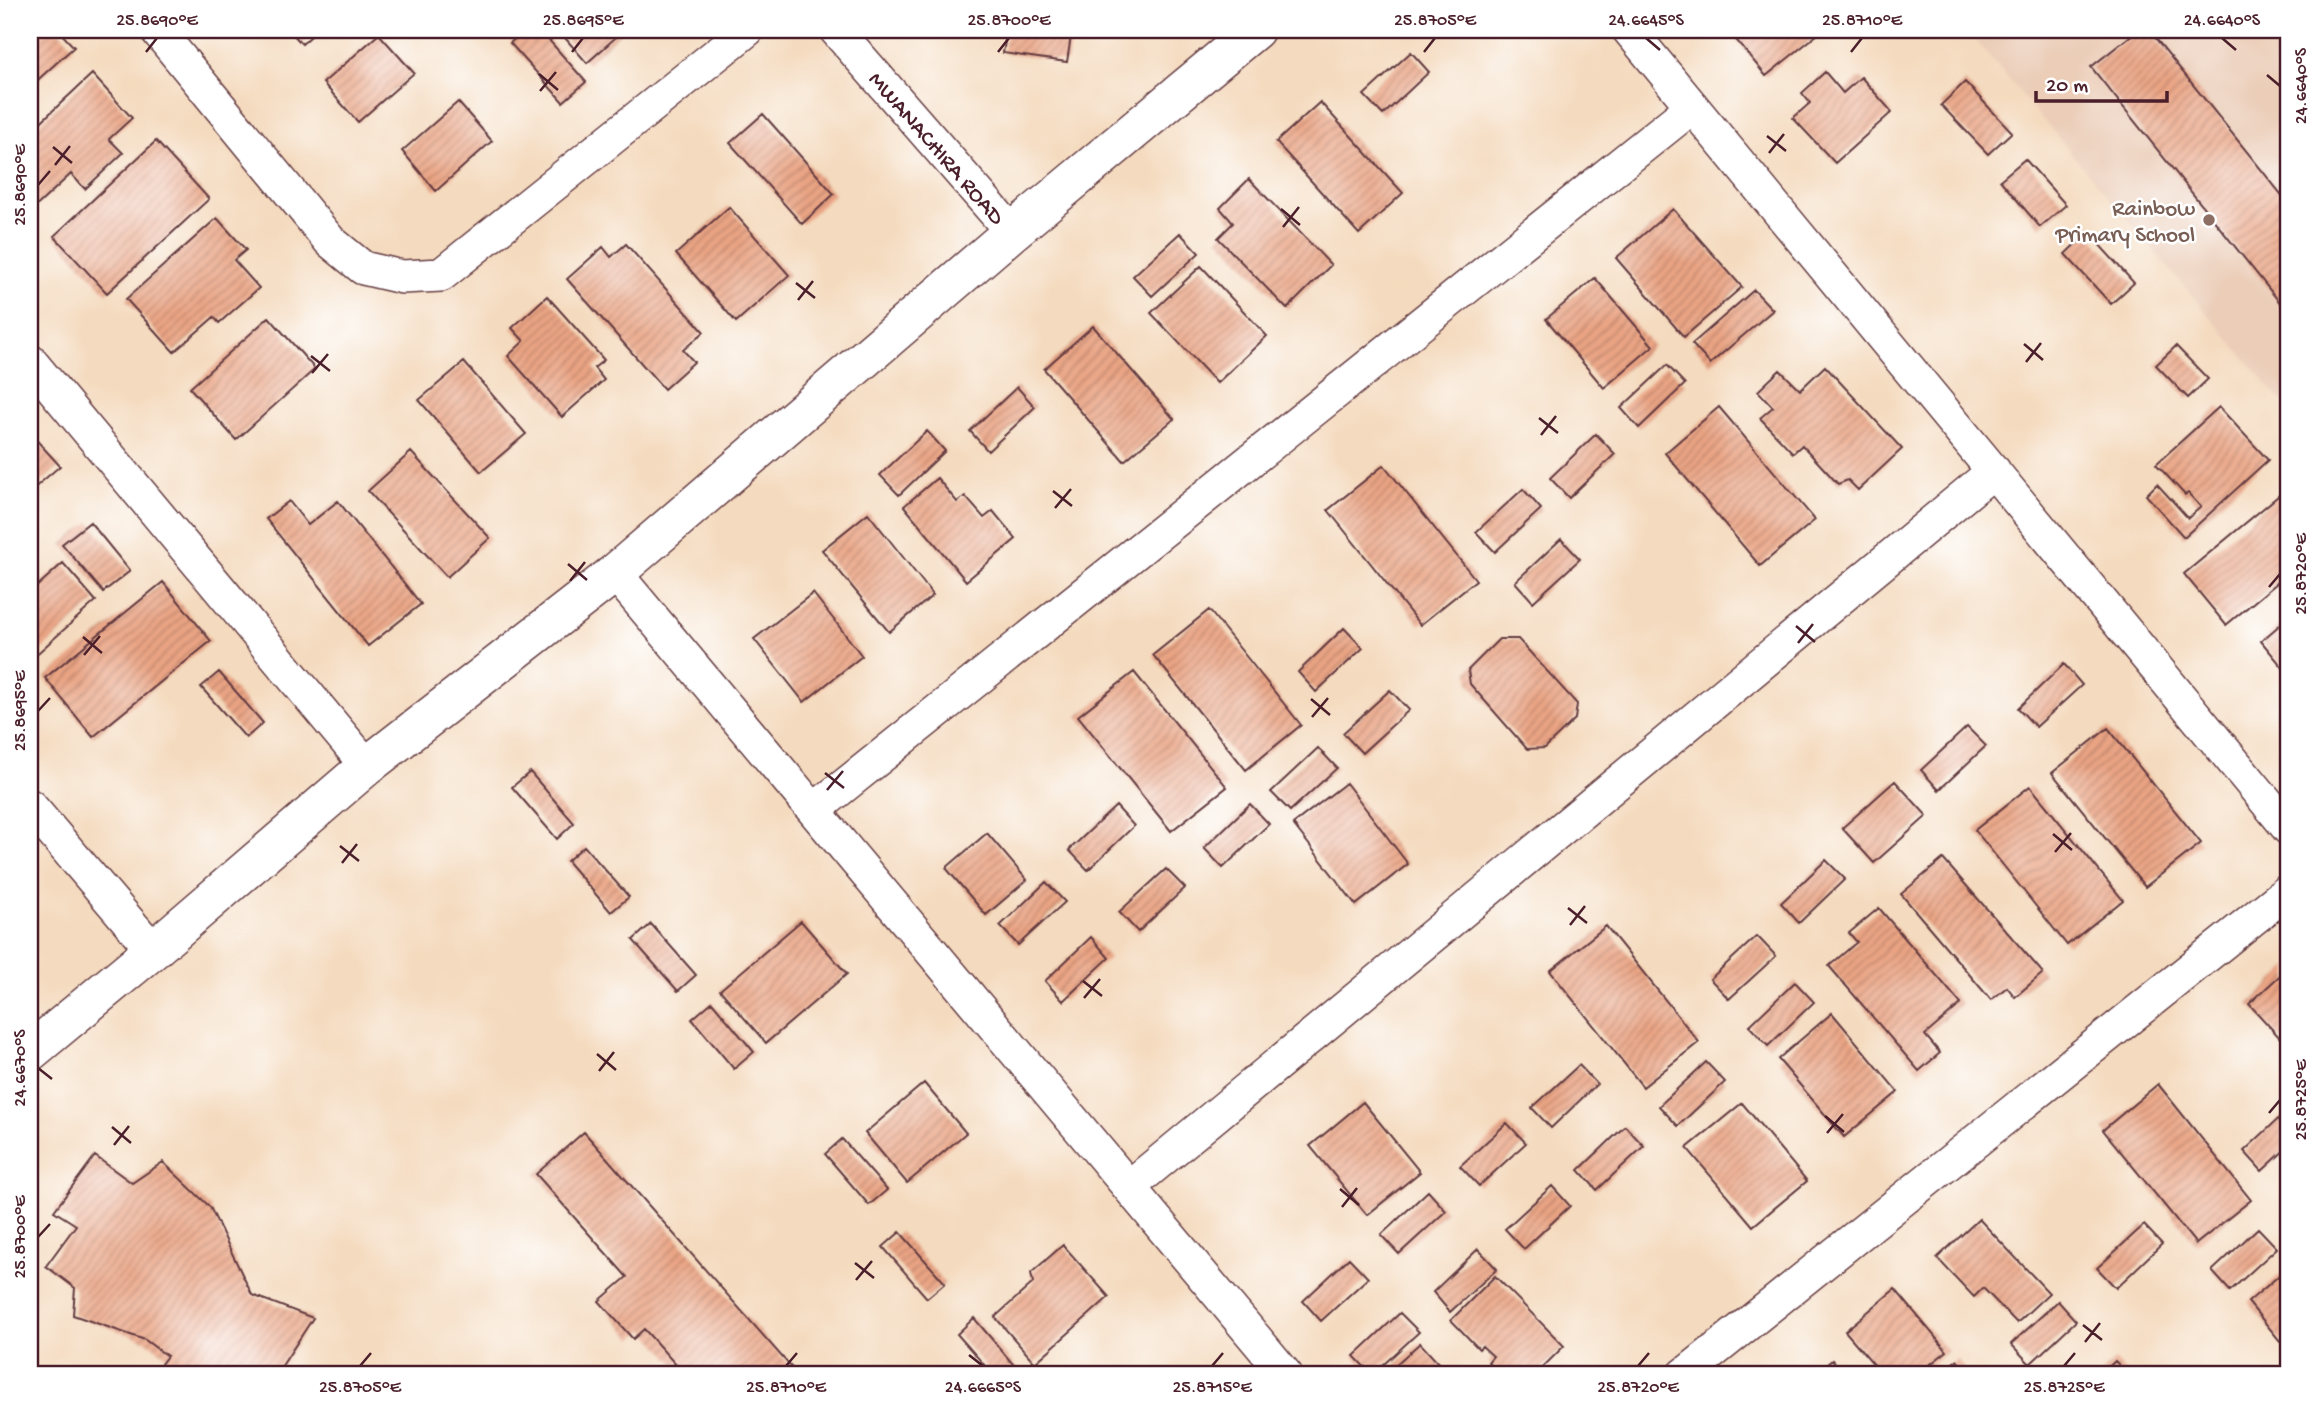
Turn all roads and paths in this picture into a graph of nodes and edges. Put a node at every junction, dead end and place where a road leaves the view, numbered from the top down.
1 (157, 30) edge
2 (747, 30) edge
3 (836, 30) edge
4 (1255, 30) edge
5 (1629, 30) edge
6 (1692, 107) junction
7 (1012, 232) junction
8 (30, 361) edge
9 (1994, 471) junction
10 (615, 573) junction
11 (367, 766) junction
12 (30, 806) edge
13 (814, 810) junction
14 (2289, 829) edge
15 (2289, 890) edge
16 (153, 950) junction
17 (30, 1052) edge
18 (1129, 1187) junction
19 (1286, 1375) edge
20 (1684, 1375) edge

1 - 2 street
3 - 7 street, MWANACHIRA ROAD
4 - 7 street
5 - 6 street
6 - 9 street
6 - 13 street
7 - 10 street
8 - 11 street
9 - 14 street
9 - 18 street
10 - 11 street
10 - 13 street
11 - 16 street
12 - 16 street
13 - 18 street
15 - 20 street
16 - 17 street
18 - 19 street

